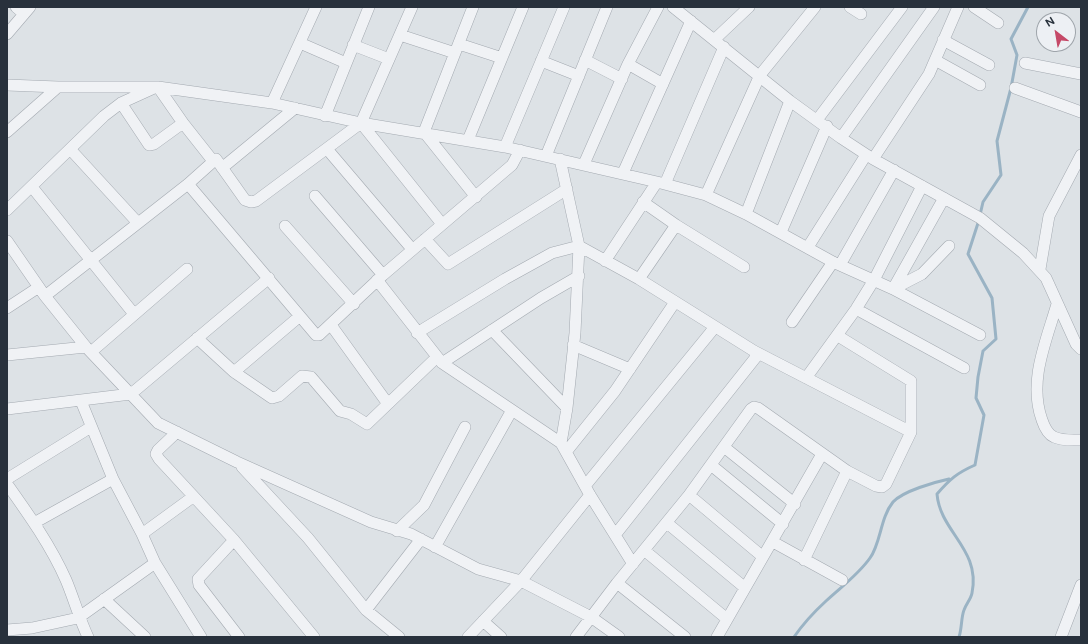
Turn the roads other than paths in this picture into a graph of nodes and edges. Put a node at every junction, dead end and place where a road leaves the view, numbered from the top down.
1 (316, 7) edge
2 (369, 7) edge
3 (412, 7) edge
4 (473, 7) edge
5 (522, 7) edge
6 (564, 7) edge
7 (607, 7) edge
8 (658, 7) edge
9 (673, 7) edge
10 (691, 7) edge
11 (749, 7) edge
12 (815, 7) edge
13 (850, 7) edge
14 (902, 7) edge
15 (934, 7) edge
16 (958, 7) edge
17 (974, 7) edge
18 (23, 9) edge
19 (861, 14) dead end
20 (687, 18) junction
21 (998, 23) dead end
22 (7, 34) edge
23 (400, 35) junction
24 (714, 40) junction
25 (943, 40) junction
26 (300, 43) junction
27 (353, 45) junction
28 (724, 47) junction
29 (457, 49) junction
30 (502, 58) junction
31 (389, 59) junction
32 (585, 60) junction
33 (935, 60) junction
34 (541, 61) junction
35 (346, 62) junction
36 (1025, 63) dead end
37 (628, 64) junction
38 (989, 65) dead end
39 (1081, 74) edge
40 (760, 75) junction
41 (579, 76) junction
42 (622, 79) junction
43 (663, 84) junction
44 (7, 85) edge
45 (980, 85) dead end
46 (158, 86) junction
47 (58, 87) junction
48 (1015, 88) dead end
49 (790, 101) junction
50 (121, 103) junction
51 (272, 103) junction
52 (295, 108) junction
53 (1081, 112) edge
54 (325, 116) junction
55 (817, 120) junction
56 (183, 123) junction
57 (361, 123) junction
58 (827, 126) junction
59 (7, 132) edge
60 (424, 132) junction
61 (841, 138) junction
62 (468, 140) junction
63 (505, 147) junction
64 (70, 149) junction
65 (326, 149) junction
66 (520, 150) junction
67 (1081, 155) edge
68 (546, 156) junction
69 (870, 157) junction
70 (560, 159) junction
71 (218, 164) junction
72 (584, 164) junction
73 (894, 170) junction
74 (623, 173) junction
75 (661, 183) junction
76 (188, 184) junction
77 (922, 186) junction
78 (32, 187) junction
79 (567, 189) junction
80 (706, 195) junction
81 (315, 196) dead end
82 (476, 197) junction
83 (944, 198) junction
84 (643, 202) junction
85 (7, 210) edge
86 (746, 214) junction
87 (138, 223) junction
88 (442, 224) junction
89 (676, 225) junction
90 (286, 226) dead end
91 (781, 232) junction
92 (425, 238) junction
93 (579, 246) junction
94 (950, 246) dead end
95 (808, 247) junction
96 (9, 248) edge
97 (412, 249) junction
98 (90, 261) junction
99 (605, 261) junction
100 (836, 264) junction
101 (744, 267) dead end
102 (187, 269) dead end
103 (1040, 270) junction
104 (579, 276) junction
105 (380, 277) junction
106 (269, 278) junction
107 (639, 279) junction
108 (874, 280) junction
109 (893, 289) junction
110 (42, 292) junction
111 (675, 302) junction
112 (354, 304) junction
113 (1057, 304) junction
114 (7, 308) edge
115 (856, 309) junction
116 (134, 314) junction
117 (300, 316) junction
118 (792, 322) dead end
119 (331, 324) junction
120 (715, 327) junction
121 (492, 330) junction
122 (417, 333) junction
123 (980, 335) dead end
124 (838, 336) junction
125 (197, 338) junction
126 (573, 345) junction
127 (1081, 349) edge
128 (89, 350) junction
129 (754, 351) junction
130 (7, 354) edge
131 (440, 360) junction
132 (964, 368) dead end
133 (630, 369) junction
134 (234, 372) junction
135 (806, 378) junction
136 (131, 394) junction
137 (81, 401) junction
138 (388, 404) junction
139 (567, 408) junction
140 (7, 409) edge
141 (512, 410) junction
142 (91, 427) junction
143 (465, 427) dead end
144 (177, 432) junction
145 (910, 432) junction
146 (1081, 440) edge
147 (564, 447) junction
148 (724, 447) junction
149 (822, 454) junction
150 (237, 462) junction
151 (711, 465) junction
152 (847, 471) junction
153 (113, 478) junction
154 (7, 484) edge
155 (587, 490) junction
156 (689, 495) junction
157 (195, 498) junction
158 (794, 504) junction
159 (34, 523) junction
160 (667, 523) junction
161 (783, 524) junction
162 (396, 531) junction
163 (142, 534) junction
164 (615, 535) junction
165 (421, 539) junction
166 (234, 540) junction
167 (773, 542) junction
168 (435, 547) junction
169 (644, 550) junction
170 (763, 557) junction
171 (804, 560) junction
172 (155, 563) junction
173 (633, 564) junction
174 (842, 580) dead end
175 (521, 581) junction
176 (617, 583) junction
177 (1081, 585) edge
178 (744, 588) junction
179 (104, 598) junction
180 (366, 610) junction
181 (591, 617) junction
182 (78, 618) junction
183 (727, 619) junction
184 (483, 621) junction
185 (7, 630) edge
186 (35, 633) edge
187 (88, 637) edge
188 (145, 637) edge
189 (201, 637) edge
190 (239, 637) edge
191 (314, 637) edge
192 (399, 637) edge
193 (468, 637) edge
194 (501, 637) edge
195 (576, 637) edge
196 (619, 637) edge
197 (685, 637) edge
198 (717, 637) edge
199 (1061, 637) edge

1 - 26 street
2 - 27 street
3 - 23 street
4 - 29 street
5 - 30 street
6 - 34 street
7 - 32 street
8 - 37 street
9 - 20 street
10 - 20 street
11 - 24 street
12 - 40 street
13 - 19 street
14 - 55 street
15 - 61 street
16 - 25 street
17 - 21 street
18 - 22 street
20 - 24 street
20 - 43 street
23 - 29 street
23 - 31 street
24 - 28 street
25 - 33 street
25 - 38 street
26 - 35 street
26 - 51 street
27 - 31 street
27 - 35 street
28 - 40 street
28 - 75 street
29 - 30 street
29 - 60 street
30 - 62 street
31 - 57 street
32 - 41 street
32 - 42 street
33 - 45 street
33 - 69 street
34 - 41 street
34 - 63 street
35 - 54 street
36 - 39 street
37 - 42 street
37 - 43 street
40 - 49 street
40 - 80 street
41 - 68 street
42 - 72 street
43 - 74 street
44 - 47 street
46 - 47 street
46 - 50 street
46 - 51 street
46 - 56 street
47 - 59 street
48 - 53 street
49 - 55 street
49 - 86 street
50 - 56 street
50 - 64 street
51 - 52 street
52 - 54 street
52 - 71 street
54 - 57 street
55 - 58 street
56 - 71 street
57 - 60 street
57 - 65 street
57 - 88 street
58 - 61 street
58 - 91 street
60 - 62 street
60 - 82 street
61 - 69 street
62 - 63 street
63 - 66 street
64 - 78 street
64 - 87 street
65 - 71 street
65 - 97 street
66 - 68 street
66 - 82 street
67 - 103 street
68 - 70 street
69 - 73 street
69 - 95 street
70 - 72 street
70 - 79 street
71 - 76 street
72 - 74 street
73 - 77 street
73 - 100 street
74 - 75 street
75 - 80 street
75 - 84 street
76 - 87 street
76 - 106 street
77 - 83 street
77 - 108 street
78 - 85 street
78 - 98 street
79 - 92 street
79 - 93 street
80 - 86 street
81 - 105 street
82 - 88 street
83 - 103 street
83 - 109 street
84 - 89 street
84 - 99 street
86 - 91 street
87 - 98 street
88 - 92 street
89 - 101 street
89 - 107 street
90 - 112 street
91 - 95 street
92 - 97 street
93 - 99 street
93 - 104 street
93 - 122 street
94 - 109 street
95 - 100 street
96 - 110 street
97 - 105 street
98 - 110 street
98 - 116 street
99 - 107 street
100 - 108 street
100 - 118 street
102 - 116 street
103 - 113 street
104 - 121 street
104 - 126 street
105 - 112 street
105 - 122 street
106 - 117 street
106 - 125 street
107 - 111 street
108 - 109 street
108 - 115 street
109 - 123 street
110 - 114 street
110 - 128 street
111 - 120 street
111 - 133 street
112 - 119 street
113 - 127 street
113 - 146 street
115 - 124 street
115 - 132 street
116 - 128 street
117 - 119 street
117 - 134 street
119 - 138 street
120 - 129 street
120 - 155 street
121 - 131 street
121 - 139 street
122 - 131 street
124 - 135 street
124 - 145 street
125 - 134 street
125 - 136 street
126 - 133 street
126 - 139 street
128 - 130 street
128 - 136 street
129 - 135 street
129 - 164 street
131 - 138 street
131 - 141 street
133 - 147 street
134 - 138 street
135 - 145 street
136 - 137 street
136 - 144 street
137 - 140 street
137 - 142 street
139 - 147 street
141 - 147 street
141 - 168 street
142 - 153 street
142 - 154 street
143 - 162 street
144 - 150 street
144 - 157 street
145 - 152 street
147 - 155 street
148 - 149 street
148 - 151 street
148 - 158 street
149 - 152 street
149 - 158 street
150 - 162 street
150 - 180 street
151 - 156 street
151 - 161 street
152 - 171 street
153 - 159 street
153 - 163 street
154 - 159 street
155 - 164 street
155 - 175 street
156 - 160 street
156 - 170 street
157 - 163 street
157 - 166 street
158 - 161 street
159 - 182 street
160 - 169 street
160 - 178 street
161 - 167 street
162 - 165 street
163 - 172 street
164 - 173 street
165 - 168 street
165 - 180 street
166 - 190 street
166 - 191 street
167 - 170 street
167 - 171 street
168 - 175 street
169 - 173 street
169 - 183 street
170 - 178 street
171 - 174 street
172 - 179 street
172 - 189 street
173 - 176 street
175 - 181 street
175 - 184 street
176 - 181 street
176 - 197 street
177 - 199 street
178 - 183 street
179 - 182 street
179 - 188 street
180 - 192 street
181 - 195 street
181 - 196 street
182 - 186 street
182 - 187 street
183 - 198 street
184 - 193 street
184 - 194 street
185 - 186 street

